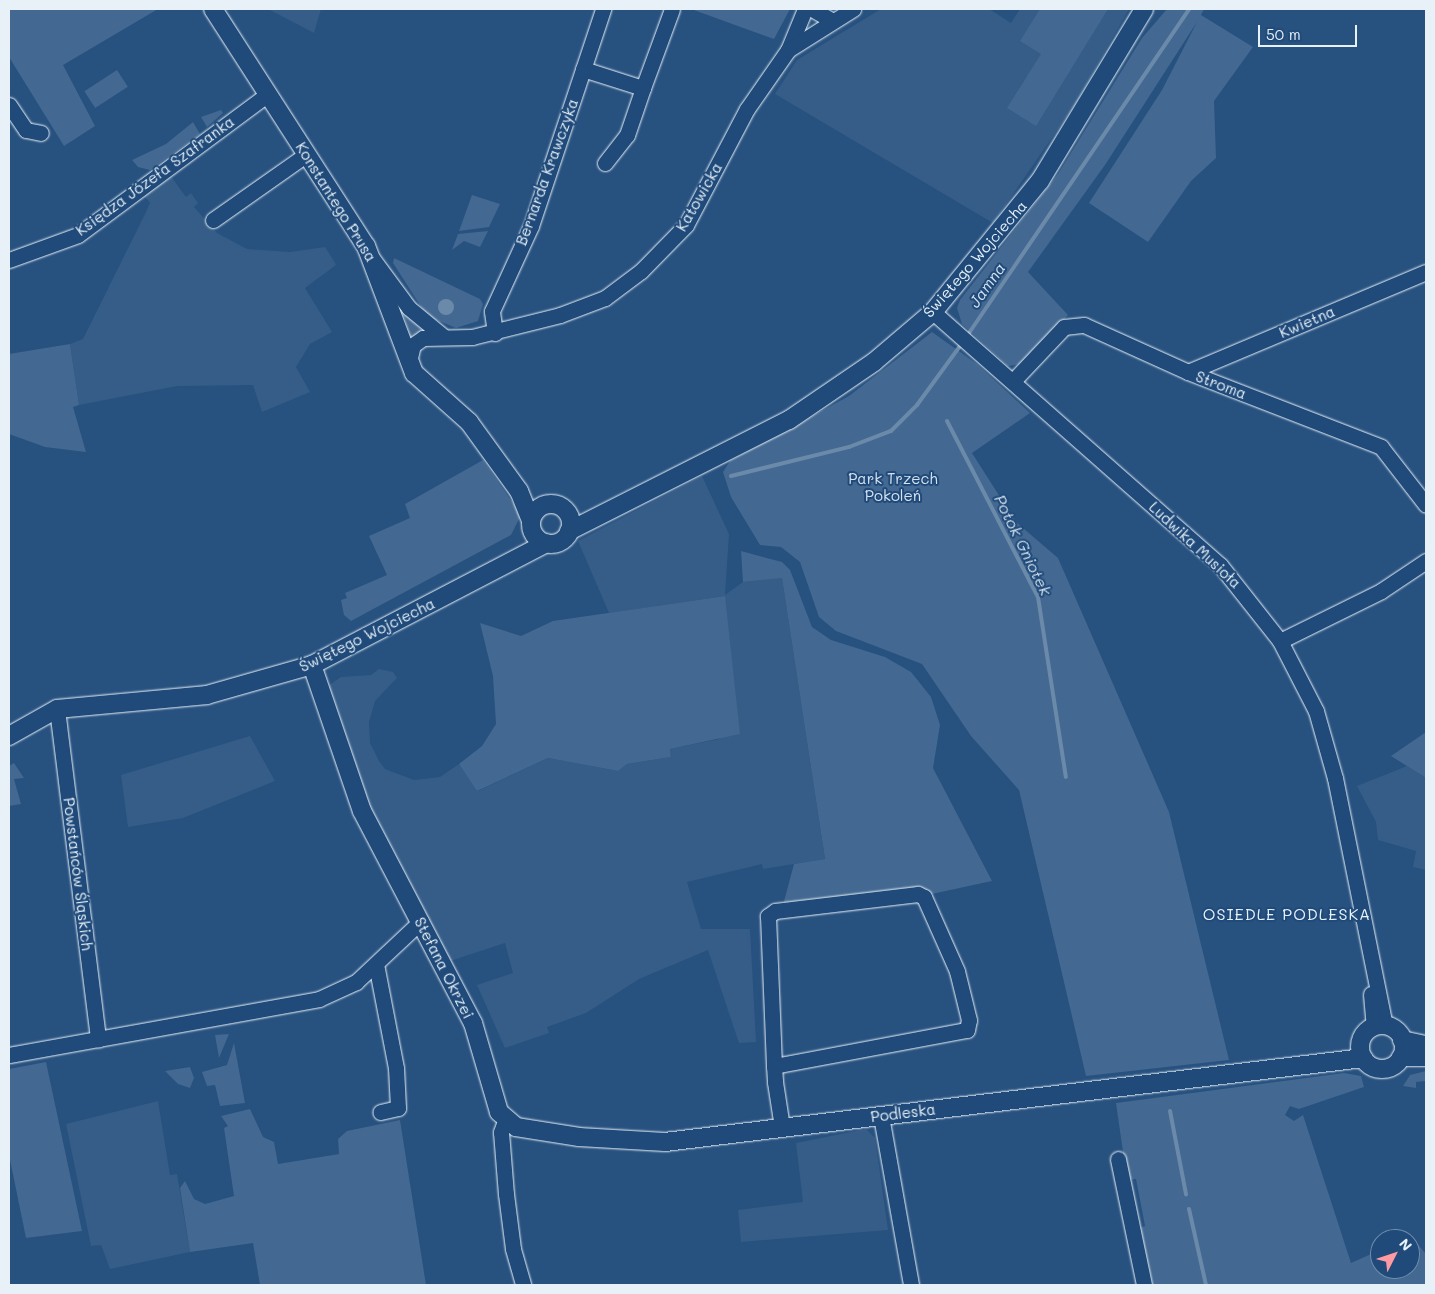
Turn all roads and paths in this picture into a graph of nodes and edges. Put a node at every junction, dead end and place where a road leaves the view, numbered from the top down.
1 (213, 9) edge
2 (603, 9) edge
3 (672, 9) edge
4 (853, 9) edge
5 (1144, 9) edge
6 (806, 12) edge
7 (833, 21) junction
8 (817, 31) junction
9 (788, 50) junction
10 (583, 69) junction
11 (643, 88) junction
12 (268, 94) junction
13 (9, 105) edge
14 (41, 133) dead end
15 (306, 154) junction
16 (605, 163) dead end
17 (213, 220) dead end
18 (372, 258) junction
19 (9, 260) edge
20 (1426, 272) edge
21 (933, 312) junction
22 (494, 333) junction
23 (443, 336) junction
24 (409, 362) junction
25 (1188, 372) junction
26 (1013, 381) junction
27 (520, 492) junction
28 (1426, 505) edge
29 (541, 506) junction
30 (567, 511) junction
31 (606, 513) junction
32 (531, 524) junction
33 (569, 531) junction
34 (546, 543) junction
35 (517, 558) junction
36 (1426, 561) edge
37 (1280, 640) junction
38 (312, 665) junction
39 (57, 709) junction
40 (9, 736) edge
41 (420, 921) junction
42 (376, 964) junction
43 (1380, 1026) junction
44 (98, 1039) junction
45 (1426, 1045) edge
46 (1402, 1048) junction
47 (1361, 1053) junction
48 (9, 1055) edge
49 (1426, 1058) edge
50 (774, 1066) junction
51 (380, 1112) dead end
52 (881, 1116) junction
53 (505, 1120) junction
54 (782, 1127) junction
55 (1118, 1159) dead end
56 (523, 1285) edge
57 (911, 1285) edge
58 (1144, 1285) edge

1 - 12 street, Konstantego Prusa
2 - 10 street, Bernarda Krawczyka
3 - 11 street
4 - 7 street, Katowicka
5 - 21 street, Świętego Wojciecha
6 - 7 street
6 - 8 street
6 - 9 street
7 - 8 street, Katowicka
8 - 9 street, Katowicka
9 - 22 street, Katowicka
10 - 11 street
10 - 22 street, Bernarda Krawczyka
11 - 16 street
12 - 15 street, Konstantego Prusa
12 - 19 street, Księdza Józefa Szafranka
13 - 14 street
15 - 17 street
15 - 18 street, Konstantego Prusa
18 - 23 street
18 - 24 street, Konstantego Prusa
20 - 25 street, Kwietna
21 - 26 street, Ludwika Musioła
21 - 31 street, Świętego Wojciecha
22 - 23 street, Katowicka
23 - 24 street, Katowicka
24 - 27 street, Konstantego Prusa
25 - 26 street, Stroma
25 - 28 street, Stroma
26 - 37 street, Ludwika Musioła
27 - 29 street, Konstantego Prusa
27 - 32 street, Konstantego Prusa
29 - 30 street
29 - 32 street
30 - 31 street, Świętego Wojciecha
30 - 33 street
31 - 33 street, Świętego Wojciecha
32 - 34 street
32 - 35 street
33 - 34 street
34 - 35 street, Świętego Wojciecha
35 - 38 street, Świętego Wojciecha
36 - 37 street
37 - 43 street, Ludwika Musioła
38 - 39 street, Świętego Wojciecha
38 - 41 street, Stefana Okrzei
39 - 40 street, Świętego Wojciecha
39 - 44 street, Powstańców Śląskich
41 - 42 street
41 - 53 street, Stefana Okrzei
42 - 44 street
42 - 51 street
43 - 46 street
43 - 47 street
44 - 48 street
45 - 46 street
46 - 47 street
46 - 49 street
47 - 52 street, Podleska
50 - 50 street
50 - 54 street
52 - 54 street, Podleska
52 - 57 street
53 - 54 street, Podleska
53 - 56 street, Stefana Okrzei
55 - 58 street

